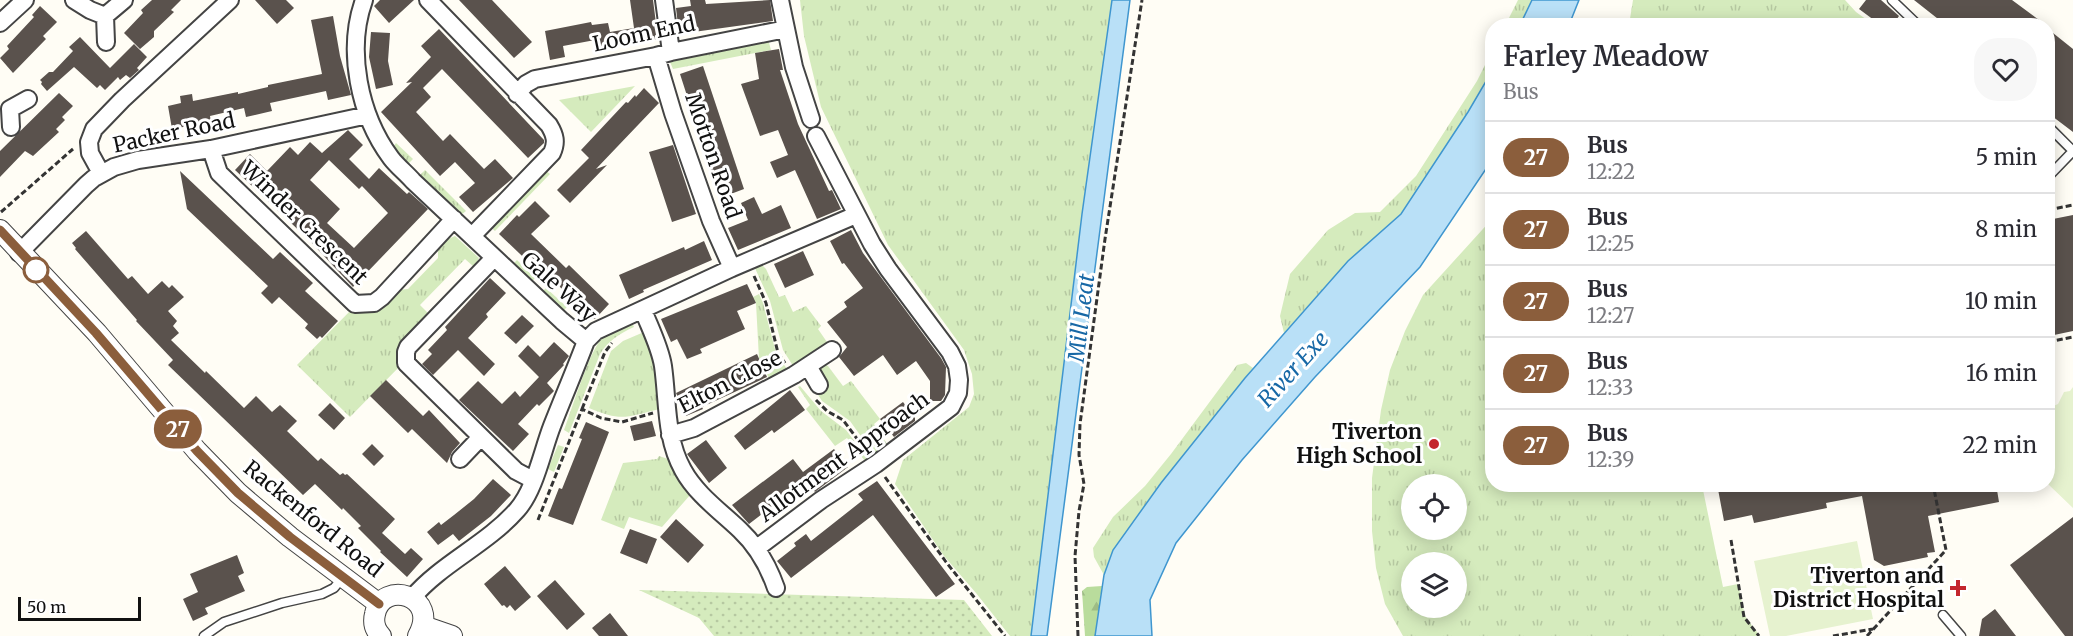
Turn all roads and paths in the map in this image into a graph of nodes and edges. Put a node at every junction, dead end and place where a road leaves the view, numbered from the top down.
1 (26, 0) edge
2 (74, 0) edge
3 (123, 0) edge
4 (230, 0) edge
5 (364, 0) edge
6 (428, 0) edge
7 (664, 0) edge
8 (780, 0) edge
9 (1142, 0) edge
10 (1892, 0) edge
11 (105, 16) junction
12 (1905, 18) edge
13 (0, 23) edge
14 (786, 29) junction
15 (106, 42) dead end
16 (664, 54) junction
17 (517, 94) junction
18 (28, 99) dead end
19 (5, 104) edge
20 (368, 115) junction
21 (811, 119) dead end
22 (11, 127) dead end
23 (2055, 133) edge
24 (816, 136) dead end
25 (89, 142) junction
26 (210, 149) junction
27 (2073, 151) edge
28 (2055, 170) edge
29 (101, 173) junction
30 (2073, 205) edge
31 (2055, 209) edge
32 (0, 213) edge
33 (856, 214) junction
34 (454, 219) junction
35 (0, 230) edge
36 (472, 236) junction
37 (19, 253) junction
38 (494, 258) junction
39 (732, 268) junction
40 (643, 310) junction
41 (2073, 337) edge
42 (615, 340) dead end
43 (2055, 341) edge
44 (586, 342) junction
45 (832, 350) dead end
46 (808, 366) junction
47 (819, 385) dead end
48 (582, 409) junction
49 (667, 410) junction
50 (670, 435) junction
51 (481, 437) junction
52 (460, 459) dead end
53 (876, 464) junction
54 (533, 480) junction
55 (1935, 492) edge
56 (538, 520) dead end
57 (1731, 540) dead end
58 (757, 548) junction
59 (344, 576) junction
60 (776, 588) dead end
61 (412, 598) junction
62 (379, 604) junction
63 (1943, 615) dead end
64 (1875, 629) junction
65 (421, 631) edge
66 (204, 636) edge
67 (381, 636) edge
68 (452, 636) edge
69 (1005, 636) edge
70 (1078, 636) edge
71 (1759, 636) edge
72 (1833, 636) edge
73 (1867, 636) edge
74 (1961, 636) edge

1 - 13 street
2 - 11 street
3 - 11 street
4 - 25 street
5 - 20 street, Gale Way
6 - 17 street
7 - 16 street, Motton Road
8 - 14 street
9 - 70 path
10 - 12 lane
11 - 15 street
14 - 16 street, Loom End
14 - 21 street
16 - 17 street, Loom End
16 - 39 street, Motton Road
17 - 36 street
18 - 19 street
19 - 22 street
20 - 26 street, Packer Road
20 - 34 street, Gale Way
23 - 27 lane
24 - 33 street, Allotment Approach
25 - 29 street
25 - 32 path
26 - 29 street, Packer Road
26 - 34 street, Winder Crescent
27 - 28 lane
29 - 37 street, Packer Road
30 - 31 path
33 - 39 street
33 - 53 street, Allotment Approach
34 - 36 street, Gale Way
35 - 37 street, Rackenford Road
36 - 38 street, Gale Way
37 - 59 street, Rackenford Road
38 - 44 street, Gale Way
38 - 51 street
39 - 40 street
40 - 44 street
40 - 49 street
41 - 43 path
42 - 48 path
44 - 54 street, Gale Way
45 - 46 street, Elton Close
46 - 47 street, Elton Close
46 - 50 street, Elton Close
48 - 49 path
48 - 56 path
49 - 50 street
50 - 58 street
51 - 52 street
51 - 54 street
53 - 58 street, Allotment Approach
53 - 69 path
54 - 61 street, Gale Way
55 - 64 path
57 - 71 path
58 - 60 street
59 - 62 street, Rackenford Road
59 - 66 lane
61 - 62 street
61 - 65 street
62 - 67 street
63 - 74 lane
64 - 72 path
64 - 73 path
65 - 68 street

